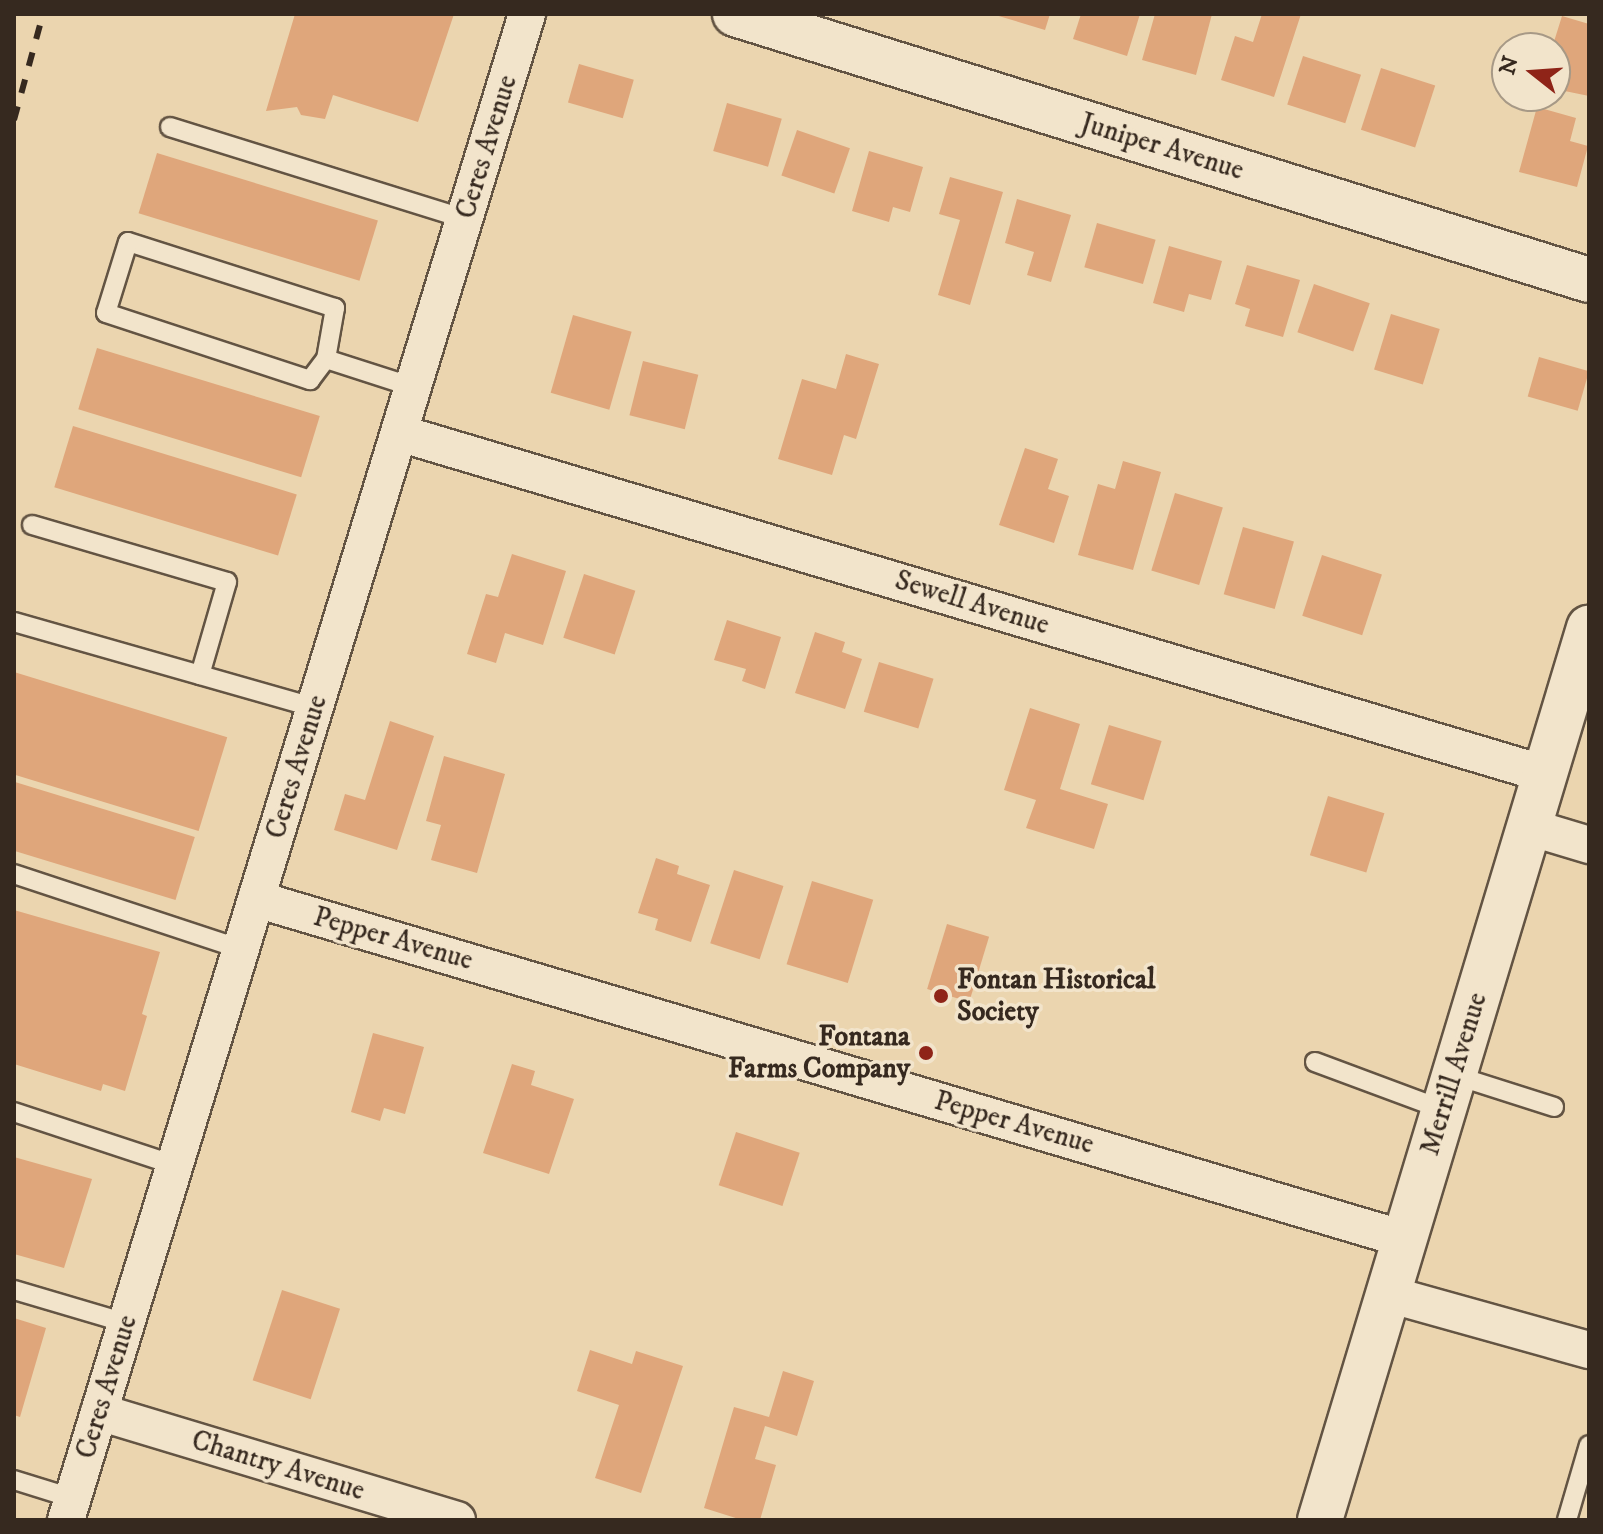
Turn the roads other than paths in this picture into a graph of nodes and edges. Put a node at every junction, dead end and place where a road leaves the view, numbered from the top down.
1 (527, 14) edge
2 (735, 14) edge
3 (170, 127) dead end
4 (465, 219) junction
5 (1589, 280) edge
6 (326, 359) junction
7 (413, 387) junction
8 (399, 433) junction
9 (32, 525) dead end
10 (14, 622) edge
11 (1589, 628) edge
12 (200, 675) junction
13 (315, 708) junction
14 (1545, 774) junction
15 (1529, 827) junction
16 (1589, 845) edge
17 (14, 874) edge
18 (256, 899) junction
19 (241, 949) junction
20 (1315, 1062) dead end
21 (1449, 1093) junction
22 (1554, 1107) dead end
23 (14, 1112) edge
24 (174, 1165) junction
25 (1404, 1239) junction
26 (14, 1290) edge
27 (1388, 1294) junction
28 (126, 1323) junction
29 (1589, 1350) edge
30 (99, 1412) junction
31 (1589, 1445) edge
32 (14, 1480) edge
33 (69, 1509) edge
34 (457, 1520) edge
35 (1320, 1520) edge
36 (1567, 1520) edge

1 - 4 street, Ceres Avenue
2 - 5 main road, Juniper Avenue
3 - 4 lane
4 - 7 street, Ceres Avenue
6 - 6 lane
6 - 7 lane
7 - 8 street, Ceres Avenue
8 - 13 street, Ceres Avenue
8 - 14 street, Sewell Avenue
9 - 12 lane
10 - 12 lane
11 - 14 main road, Merrill Avenue
12 - 13 lane
13 - 18 street, Ceres Avenue
14 - 15 main road, Merrill Avenue
15 - 16 street
15 - 21 main road, Merrill Avenue
17 - 19 lane
18 - 19 street, Ceres Avenue
18 - 25 street, Pepper Avenue
19 - 24 street, Ceres Avenue
20 - 21 lane
21 - 22 lane
21 - 25 main road, Merrill Avenue
23 - 24 lane
24 - 28 street, Ceres Avenue
25 - 27 main road, Merrill Avenue
26 - 28 lane
27 - 29 street
27 - 35 main road, Merrill Avenue
28 - 30 street, Ceres Avenue
30 - 33 street, Ceres Avenue
30 - 34 street, Chantry Avenue
31 - 36 lane
32 - 33 lane

